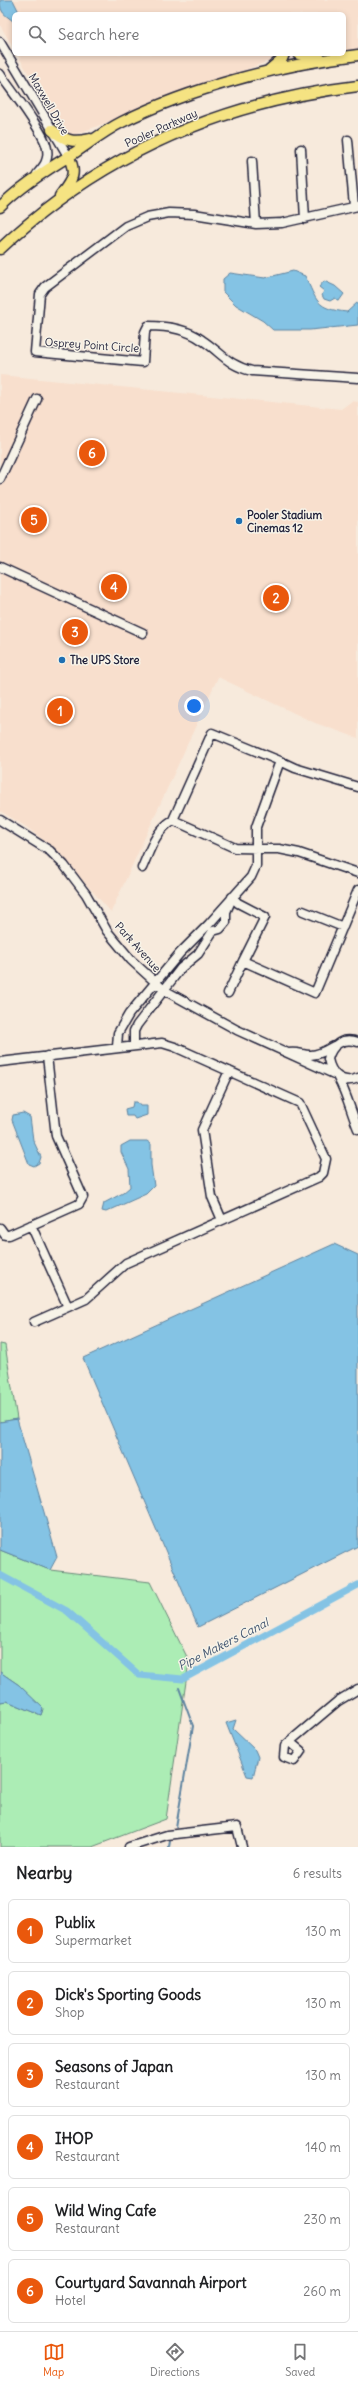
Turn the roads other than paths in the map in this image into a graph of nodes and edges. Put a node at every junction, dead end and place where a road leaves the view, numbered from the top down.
1 (1, 47) edge
2 (358, 49) edge
3 (346, 51) edge
4 (358, 55) edge
5 (283, 56) edge
6 (266, 73) junction
7 (0, 74) edge
8 (358, 86) edge
9 (52, 130) junction
10 (98, 137) junction
11 (348, 140) dead end
12 (301, 149) dead end
13 (68, 156) junction
14 (252, 160) dead end
15 (33, 178) junction
16 (56, 201) junction
17 (356, 206) edge
18 (0, 207) edge
19 (305, 219) junction
20 (256, 224) junction
21 (0, 249) edge
22 (358, 378) edge
23 (37, 399) dead end
24 (0, 479) edge
25 (0, 567) edge
26 (143, 633) dead end
27 (280, 761) junction
28 (358, 787) edge
29 (0, 820) edge
30 (173, 820) junction
31 (256, 848) junction
32 (142, 868) dead end
33 (358, 873) edge
34 (358, 890) edge
35 (231, 898) junction
36 (303, 910) dead end
37 (343, 927) junction
38 (243, 961) junction
39 (155, 982) junction
40 (164, 990) junction
41 (228, 993) dead end
42 (358, 1042) edge
43 (335, 1045) junction
44 (134, 1046) junction
45 (117, 1047) junction
46 (289, 1053) junction
47 (47, 1056) junction
48 (0, 1062) edge
49 (229, 1071) junction
50 (336, 1076) junction
51 (358, 1078) edge
52 (358, 1129) edge
53 (222, 1220) junction
54 (31, 1225) junction
55 (0, 1228) edge
56 (68, 1307) junction
57 (34, 1322) dead end
58 (358, 1689) edge
59 (290, 1742) dead end
60 (129, 1847) edge
61 (242, 1847) edge

1 - 9 street, Maxwell Drive
2 - 3 main road
4 - 6 main road, Pooler Parkway
5 - 6 main road
6 - 10 main road, Pooler Parkway
7 - 15 street, Maxwell Drive
8 - 16 main road, Pooler Parkway
9 - 10 main road
9 - 13 street, Maxwell Drive
10 - 13 main road, Pooler Parkway
11 - 17 street
12 - 19 street
13 - 15 main road, Pooler Parkway
13 - 16 main road
14 - 20 street
15 - 18 main road, Pooler Parkway
16 - 21 main road, Pooler Parkway
17 - 19 street, Osprey Point Circle
19 - 20 street, Osprey Point Circle
20 - 22 street, Osprey Point Circle
23 - 24 street
25 - 26 street
27 - 28 street
27 - 30 street
27 - 31 street
29 - 39 street, Park Avenue
30 - 31 street
30 - 32 street
31 - 33 street
31 - 35 street
34 - 37 street
35 - 38 street
35 - 39 street
35 - 40 street
36 - 37 street
37 - 38 street
38 - 41 street
39 - 40 street, Park Avenue
39 - 45 street
40 - 44 street
40 - 46 street, Park Avenue
42 - 43 street, Park Avenue
43 - 46 street, Park Avenue
43 - 50 street
44 - 45 street
44 - 49 street
45 - 47 street
46 - 50 street, Park Avenue
47 - 48 street
47 - 54 street
49 - 53 street
49 - 53 street
50 - 51 street
50 - 52 street
53 - 56 street
54 - 55 street
54 - 56 street
56 - 57 street
58 - 59 street
60 - 61 street

